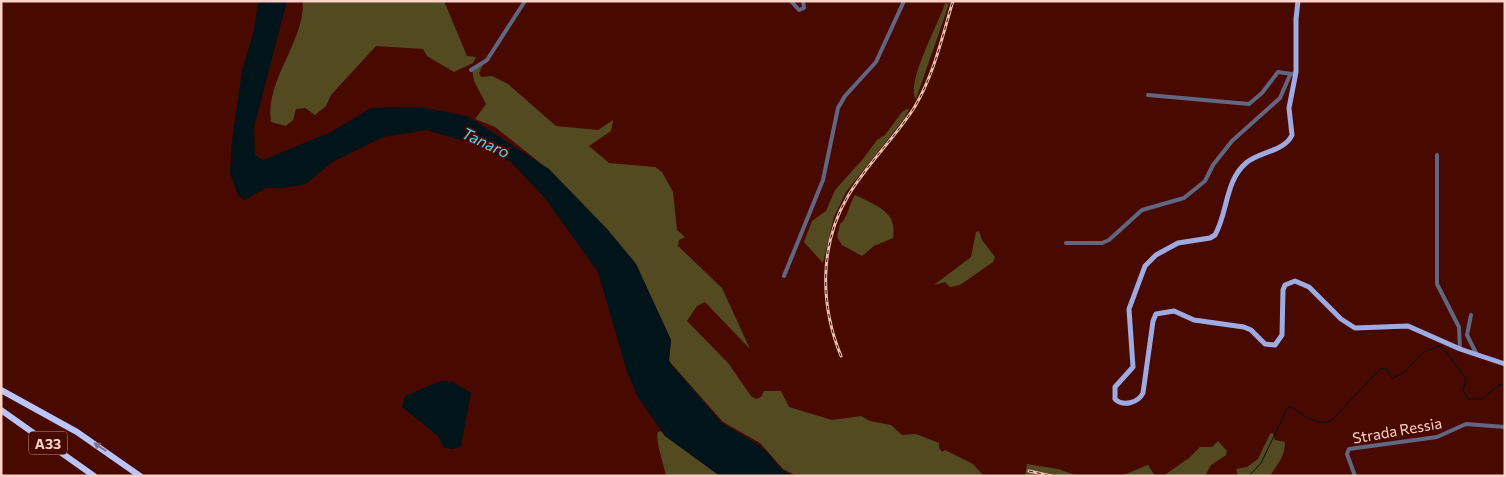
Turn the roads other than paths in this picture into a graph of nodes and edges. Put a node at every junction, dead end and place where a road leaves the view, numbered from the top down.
1 (525, 1) edge
2 (790, 1) edge
3 (803, 1) edge
4 (904, 1) edge
5 (1298, 1) edge
6 (471, 70) dead end
7 (1294, 73) junction
8 (1148, 95) dead end
9 (1437, 155) dead end
10 (1066, 243) dead end
11 (784, 276) dead end
12 (1471, 314) dead end
13 (1460, 348) junction
14 (1477, 355) junction
15 (1505, 364) edge
16 (1, 390) edge
17 (1, 410) edge
18 (1, 415) edge
19 (1505, 427) edge
20 (88, 476) edge
21 (94, 476) edge
22 (140, 476) edge
23 (1355, 476) edge

1 - 6 street
2 - 3 street
4 - 11 street
5 - 7 main road
7 - 8 street
7 - 10 street
7 - 13 main road
9 - 13 street
12 - 14 street
13 - 14 main road
14 - 15 main road
22 -> 16 highway
17 - 21 highway, A33
18 - 20 highway, A33
19 - 23 street, Strada Ressia

